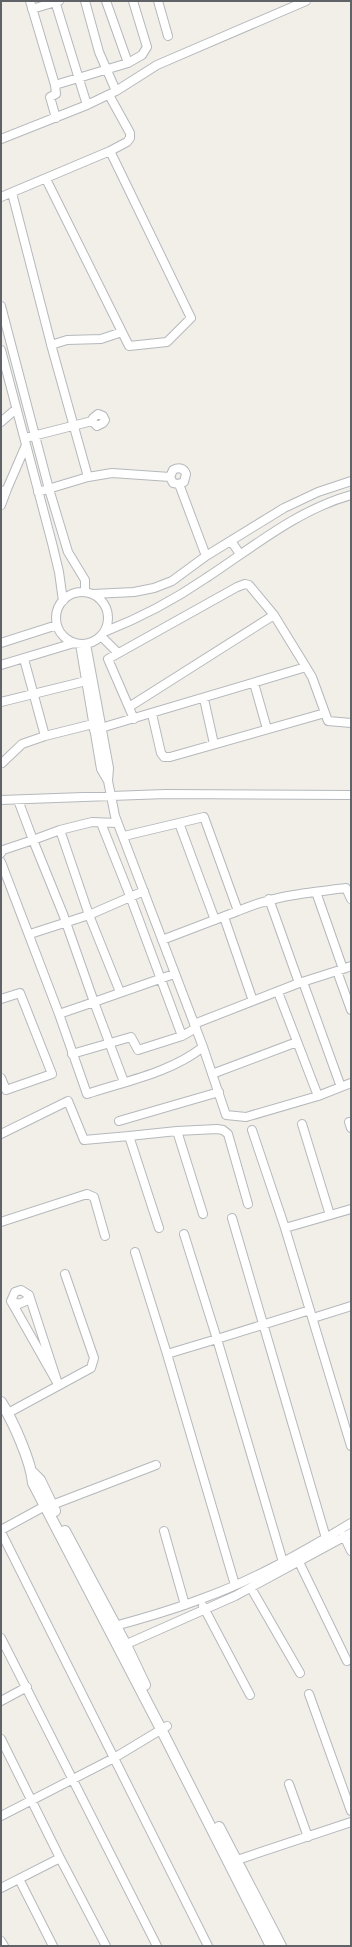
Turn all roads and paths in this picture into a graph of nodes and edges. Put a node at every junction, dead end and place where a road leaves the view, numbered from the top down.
1 (30, 1) edge
2 (57, 1) edge
3 (85, 1) edge
4 (106, 1) edge
5 (133, 1) edge
6 (158, 1) edge
7 (306, 1) edge
8 (32, 9) junction
9 (168, 36) dead end
10 (128, 63) junction
11 (106, 69) junction
12 (78, 79) junction
13 (55, 85) junction
14 (112, 93) junction
15 (87, 105) junction
16 (56, 118) junction
17 (1, 139) edge
18 (110, 151) junction
19 (46, 179) junction
20 (12, 193) junction
21 (1, 197) edge
22 (1, 306) edge
23 (122, 332) junction
24 (51, 345) junction
25 (2, 357) edge
26 (16, 409) junction
27 (1, 422) edge
28 (92, 422) dead end
29 (74, 427) junction
30 (34, 436) junction
31 (25, 442) junction
32 (88, 477) junction
33 (170, 477) junction
34 (351, 481) edge
35 (179, 484) junction
36 (49, 489) junction
37 (4, 491) edge
38 (38, 492) junction
39 (351, 495) edge
40 (1, 504) edge
41 (231, 541) junction
42 (240, 554) junction
43 (206, 556) junction
44 (89, 593) junction
45 (63, 601) junction
46 (274, 615) junction
47 (57, 625) junction
48 (103, 634) junction
49 (1, 643) edge
50 (80, 643) junction
51 (118, 653) junction
52 (24, 659) junction
53 (1, 665) edge
54 (306, 667) junction
55 (86, 681) junction
56 (254, 683) junction
57 (34, 694) junction
58 (204, 698) junction
59 (1, 702) edge
60 (129, 707) junction
61 (325, 713) junction
62 (152, 714) junction
63 (134, 719) junction
64 (351, 723) edge
65 (96, 728) junction
66 (267, 729) junction
67 (45, 736) junction
68 (214, 744) junction
69 (1, 762) edge
70 (111, 795) junction
71 (351, 795) edge
72 (1, 800) edge
73 (18, 800) junction
74 (101, 822) junction
75 (118, 823) junction
76 (180, 823) junction
77 (60, 830) junction
78 (124, 836) junction
79 (33, 840) junction
80 (1, 853) edge
81 (1, 862) edge
82 (144, 891) junction
83 (316, 892) junction
84 (130, 896) junction
85 (269, 899) junction
86 (351, 899) edge
87 (238, 911) junction
88 (89, 915) junction
89 (219, 919) junction
90 (66, 922) junction
91 (30, 934) junction
92 (162, 940) junction
93 (344, 969) edge
94 (174, 974) junction
95 (160, 978) junction
96 (301, 983) junction
97 (120, 992) junction
98 (278, 992) junction
99 (1, 999) edge
100 (253, 1001) junction
101 (94, 1002) junction
102 (351, 1010) edge
103 (59, 1014) junction
104 (195, 1026) junction
105 (182, 1036) junction
106 (297, 1042) junction
107 (110, 1044) junction
108 (203, 1047) junction
109 (72, 1054) junction
110 (212, 1074) junction
111 (1, 1078) edge
112 (124, 1082) junction
113 (351, 1083) edge
114 (341, 1087) junction
115 (218, 1092) junction
116 (318, 1096) junction
117 (119, 1122) dead end
118 (302, 1124) dead end
119 (252, 1130) dead end
120 (177, 1132) junction
121 (1, 1134) edge
122 (129, 1136) junction
123 (248, 1204) dead end
124 (351, 1209) edge
125 (203, 1214) dead end
126 (330, 1215) junction
127 (232, 1218) dead end
128 (1, 1222) edge
129 (159, 1228) dead end
130 (284, 1228) junction
131 (184, 1234) dead end
132 (105, 1236) dead end
133 (135, 1252) dead end
134 (65, 1274) dead end
135 (351, 1306) edge
136 (310, 1310) junction
137 (313, 1318) junction
138 (264, 1325) junction
139 (217, 1339) junction
140 (167, 1354) junction
141 (58, 1384) junction
142 (1, 1402) edge
143 (8, 1413) junction
144 (351, 1446) edge
145 (156, 1465) dead end
146 (48, 1506) junction
147 (351, 1523) edge
148 (1, 1531) edge
149 (164, 1532) dead end
150 (347, 1535) edge
151 (326, 1538) junction
152 (351, 1551) edge
153 (283, 1562) junction
154 (298, 1562) junction
155 (235, 1586) junction
156 (251, 1588) junction
157 (201, 1600) junction
158 (185, 1605) junction
159 (205, 1610) junction
160 (112, 1627) junction
161 (1, 1638) edge
162 (122, 1646) junction
163 (347, 1661) dead end
164 (300, 1673) dead end
165 (28, 1687) junction
166 (309, 1694) dead end
167 (250, 1695) dead end
168 (1, 1701) edge
169 (164, 1728) junction
170 (1, 1739) edge
171 (114, 1758) junction
172 (72, 1780) junction
173 (289, 1784) dead end
174 (31, 1801) junction
175 (351, 1811) edge
176 (1, 1816) edge
177 (351, 1822) edge
178 (308, 1837) junction
179 (60, 1858) junction
180 (237, 1860) junction
181 (19, 1879) junction
182 (1, 1888) edge
183 (1, 1941) edge
184 (4, 1946) edge
185 (53, 1946) edge
186 (106, 1946) edge
187 (157, 1946) edge
188 (208, 1946) edge
189 (271, 1946) edge
190 (281, 1946) edge

1 - 8 street
2 - 8 street
2 - 12 street
3 - 11 street
4 - 10 street
5 - 10 street
6 - 9 street
7 - 14 street
8 - 13 street
10 - 11 street
11 - 12 street
11 - 14 street
12 - 13 street
12 - 15 street
13 - 16 street
14 - 15 street
14 - 18 street
15 - 16 street
16 - 17 street
18 - 19 street
18 - 23 street
19 - 20 street
19 - 23 street
20 - 21 street
20 - 24 street
22 - 30 street
23 - 24 street
24 - 29 street
25 - 26 street
26 - 27 street
26 - 31 street
28 - 29 street
29 - 30 street
29 - 32 street
30 - 31 street
30 - 36 street
31 - 37 street
31 - 38 street
32 - 33 street
32 - 36 street
33 - 35 street
33 - 35 street
34 - 41 street
35 - 43 street
36 - 38 street
36 - 44 street
37 - 40 street
38 - 45 street
39 - 42 street
41 - 42 street
41 - 43 street
42 - 48 street
43 - 44 street
44 - 45 street
44 - 48 street
45 - 47 street
46 - 51 street
46 - 54 street
46 - 60 street
47 - 49 street
47 - 50 street
48 - 50 street
48 - 51 street
50 - 52 street
50 - 55 street
50 - 65 street
51 - 60 street
52 - 53 street
52 - 57 street
54 - 56 street
54 - 61 street
55 - 57 street
55 - 65 street
56 - 58 street
56 - 66 street
57 - 59 street
57 - 67 street
58 - 62 street
58 - 68 street
60 - 63 street
61 - 64 street
61 - 66 street
62 - 63 street
62 - 68 street
63 - 65 street
65 - 67 street
65 - 70 street
66 - 68 street
67 - 69 street
70 - 71 street
70 - 73 street
70 - 75 street
72 - 73 street
73 - 79 street
74 - 75 street
74 - 77 street
74 - 84 street
75 - 78 street
76 - 78 street
76 - 87 street
76 - 89 street
77 - 79 street
77 - 88 street
78 - 82 street
79 - 80 street
79 - 90 street
81 - 91 street
82 - 84 street
82 - 92 street
83 - 85 street
83 - 86 street
83 - 93 street
84 - 88 street
84 - 95 street
85 - 87 street
85 - 96 street
87 - 89 street
88 - 90 street
88 - 97 street
89 - 92 street
89 - 100 street
90 - 91 street
90 - 101 street
91 - 103 street
92 - 94 street
93 - 96 street
93 - 102 street
94 - 95 street
94 - 104 street
95 - 97 street
95 - 105 street
96 - 98 street
96 - 114 street
97 - 101 street
98 - 100 street
98 - 106 street
99 - 111 street
100 - 104 street
101 - 103 street
101 - 107 street
103 - 109 street
104 - 105 street
104 - 108 street
105 - 107 street
106 - 110 street
106 - 116 street
107 - 109 street
107 - 112 street
108 - 110 street
108 - 112 street
109 - 112 street
110 - 115 street
113 - 114 street
114 - 116 street
115 - 116 street
115 - 117 street
118 - 126 street
119 - 130 street
120 - 122 street
120 - 123 street
120 - 125 street
121 - 122 street
122 - 129 street
124 - 126 street
126 - 130 street
127 - 138 street
128 - 132 street
130 - 136 street
131 - 139 street
133 - 140 street
134 - 141 street
135 - 137 street
136 - 137 street
136 - 138 street
137 - 144 street
138 - 139 street
138 - 151 street
139 - 140 street
139 - 153 street
140 - 155 street
141 - 141 street
141 - 143 street
142 - 143 street
143 - 146 street
145 - 146 street
146 - 148 street
146 - 160 street
147 - 151 street
148 - 171 street
149 - 158 street
150 - 152 street
150 - 154 street
151 - 153 street
153 - 155 street
154 - 156 street
154 - 163 street
155 - 157 street
156 - 159 street
156 - 164 street
157 - 158 street
157 - 159 street
158 - 160 street
159 - 162 street
159 - 167 street
160 - 162 street
161 - 165 street
162 - 169 street
165 - 168 street
165 - 172 street
166 - 175 street
169 - 171 street
169 - 180 street
169 - 189 street
170 - 174 street
171 - 172 street
171 - 188 street
172 - 174 street
172 - 187 street
173 - 178 street
174 - 176 street
174 - 179 street
177 - 178 street
178 - 180 street
179 - 181 street
179 - 186 street
180 - 190 street
181 - 182 street
181 - 185 street
183 - 184 street

